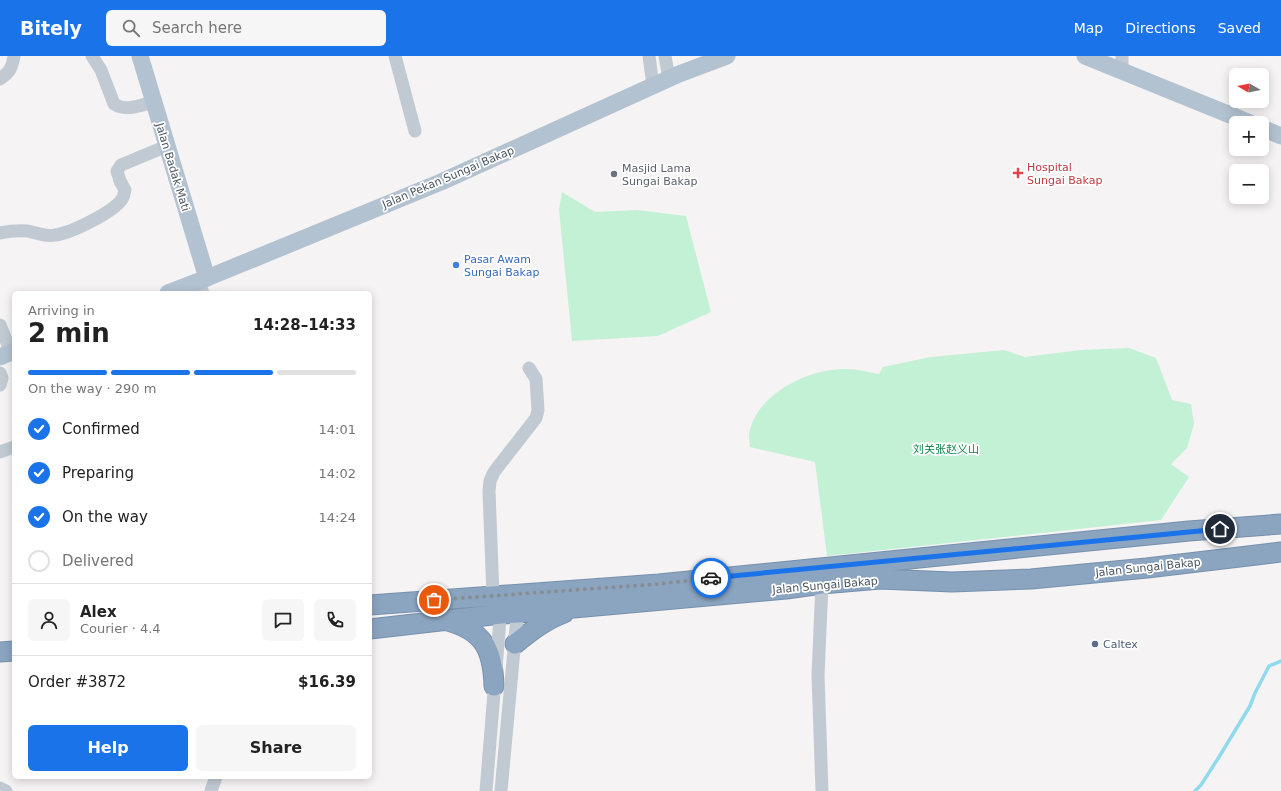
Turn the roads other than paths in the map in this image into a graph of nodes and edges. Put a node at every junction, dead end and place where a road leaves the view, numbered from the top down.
1 (14, 56) edge
2 (92, 56) edge
3 (140, 56) edge
4 (395, 56) edge
5 (649, 56) edge
6 (664, 56) edge
7 (1085, 56) edge
8 (722, 57) edge
9 (1122, 64) edge
10 (0, 79) edge
11 (669, 79) junction
12 (653, 86) junction
13 (153, 102) junction
14 (1235, 116) edge
15 (415, 130) dead end
16 (1269, 131) edge
17 (1281, 136) edge
18 (167, 146) junction
19 (0, 233) edge
20 (203, 284) edge
21 (176, 291) edge
22 (0, 325) edge
23 (8, 354) edge
24 (529, 368) dead end
25 (0, 374) edge
26 (0, 385) edge
27 (12, 448) edge
28 (0, 452) edge
29 (1281, 524) edge
30 (1281, 552) edge
31 (822, 584) junction
32 (507, 603) junction
33 (372, 605) edge
34 (580, 608) junction
35 (444, 620) junction
36 (372, 629) edge
37 (515, 644) junction
38 (12, 651) edge
39 (0, 652) edge
40 (494, 686) junction
41 (215, 779) edge
42 (0, 788) edge
43 (6, 791) edge
44 (211, 791) edge
45 (486, 791) edge
46 (501, 791) edge
47 (822, 791) edge

1 - 10 street
2 - 13 street
3 - 13 main road, Jalan Badak Mati
4 - 15 street
5 - 12 street
6 - 11 street
7 - 9 main road
8 - 11 main road, Jalan Pekan Sungai Bakap
9 - 14 main road
11 - 12 main road, Jalan Pekan Sungai Bakap
12 - 20 main road, Jalan Pekan Sungai Bakap
13 - 18 main road, Jalan Badak Mati
16 - 17 main road
18 - 19 street
18 - 20 main road, Jalan Badak Mati
20 - 21 main road, Jalan Pekan Sungai Bakap
22 - 23 street
24 - 32 street
25 - 26 street
27 - 28 street
29 - 32 highway, Jalan Sungai Bakap
30 - 31 highway, Jalan Sungai Bakap
31 - 34 highway, Jalan Sungai Bakap
31 - 47 street
32 - 33 highway, Jalan Sungai Bakap
32 - 34 highway, Jalan Sungai Bakap
32 - 35 highway, Jalan Sungai Bakap
32 - 37 street
32 - 40 street
34 - 37 highway
35 - 36 highway, Jalan Sungai Bakap
35 - 40 highway
37 - 46 street
38 - 39 highway
40 - 45 street
41 - 44 street
42 - 43 street

